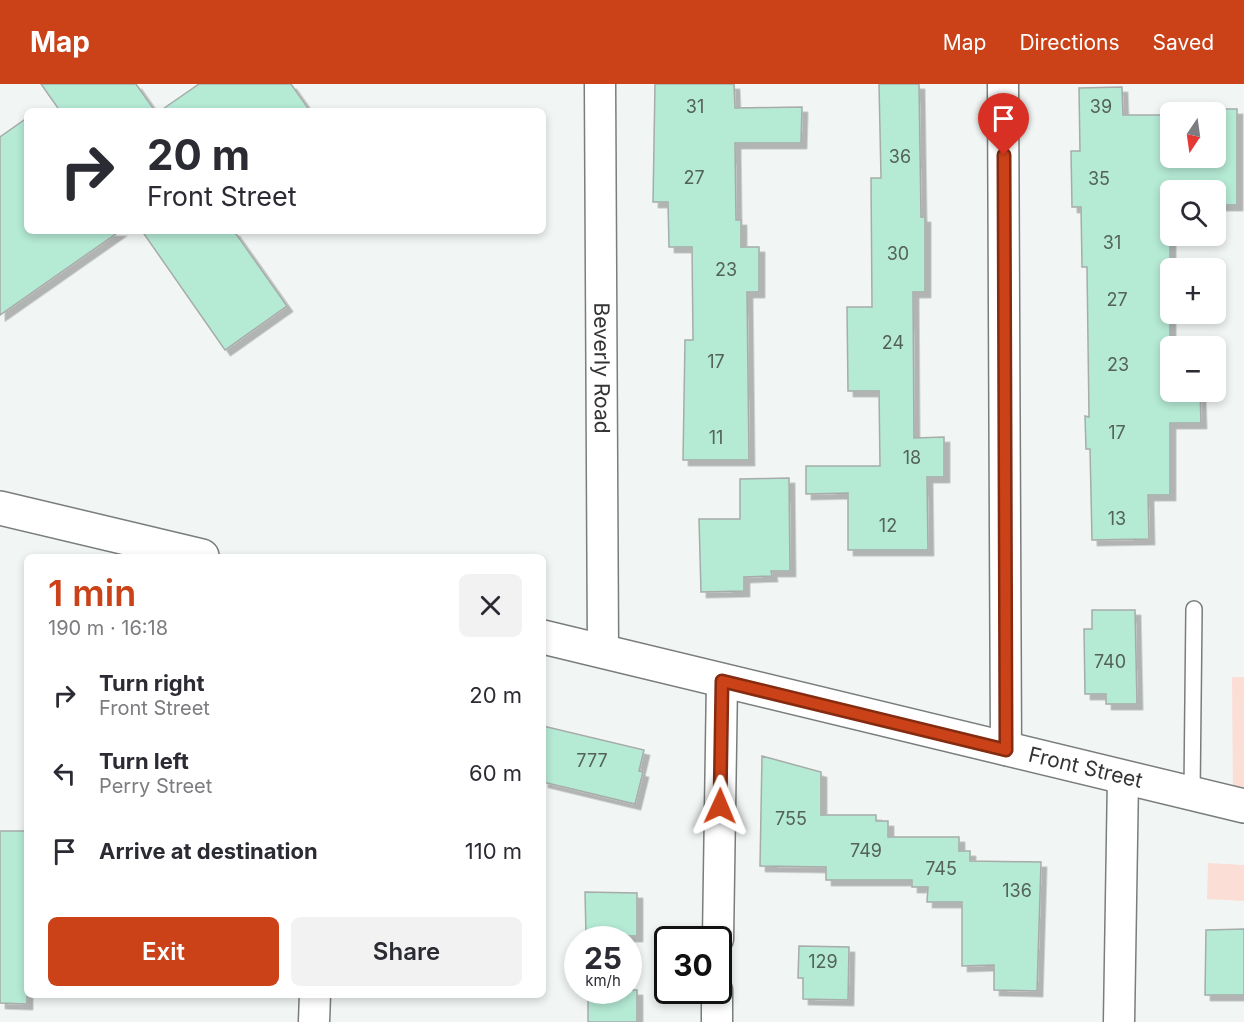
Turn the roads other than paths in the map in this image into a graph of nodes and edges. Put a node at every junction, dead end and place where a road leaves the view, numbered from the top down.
1 (600, 84) edge
2 (1003, 84) edge
3 (0, 508) edge
4 (194, 554) edge
5 (1194, 609) dead end
6 (546, 638) edge
7 (603, 651) junction
8 (722, 681) junction
9 (1006, 750) junction
10 (1123, 778) junction
11 (1192, 793) junction
12 (1244, 806) edge
13 (718, 926) edge
14 (315, 998) edge
15 (717, 1004) edge
16 (314, 1022) edge
17 (717, 1022) edge
18 (1119, 1022) edge

1 - 7 street, Beverly Road
2 - 9 street
3 - 4 main road
5 - 11 lane
6 - 7 main road, Front Street
7 - 8 main road, Front Street
8 - 9 main road, Front Street
8 - 13 street
9 - 10 main road, Front Street
10 - 11 main road, Front Street
10 - 18 street
11 - 12 main road, Front Street
14 - 16 street
15 - 17 street

